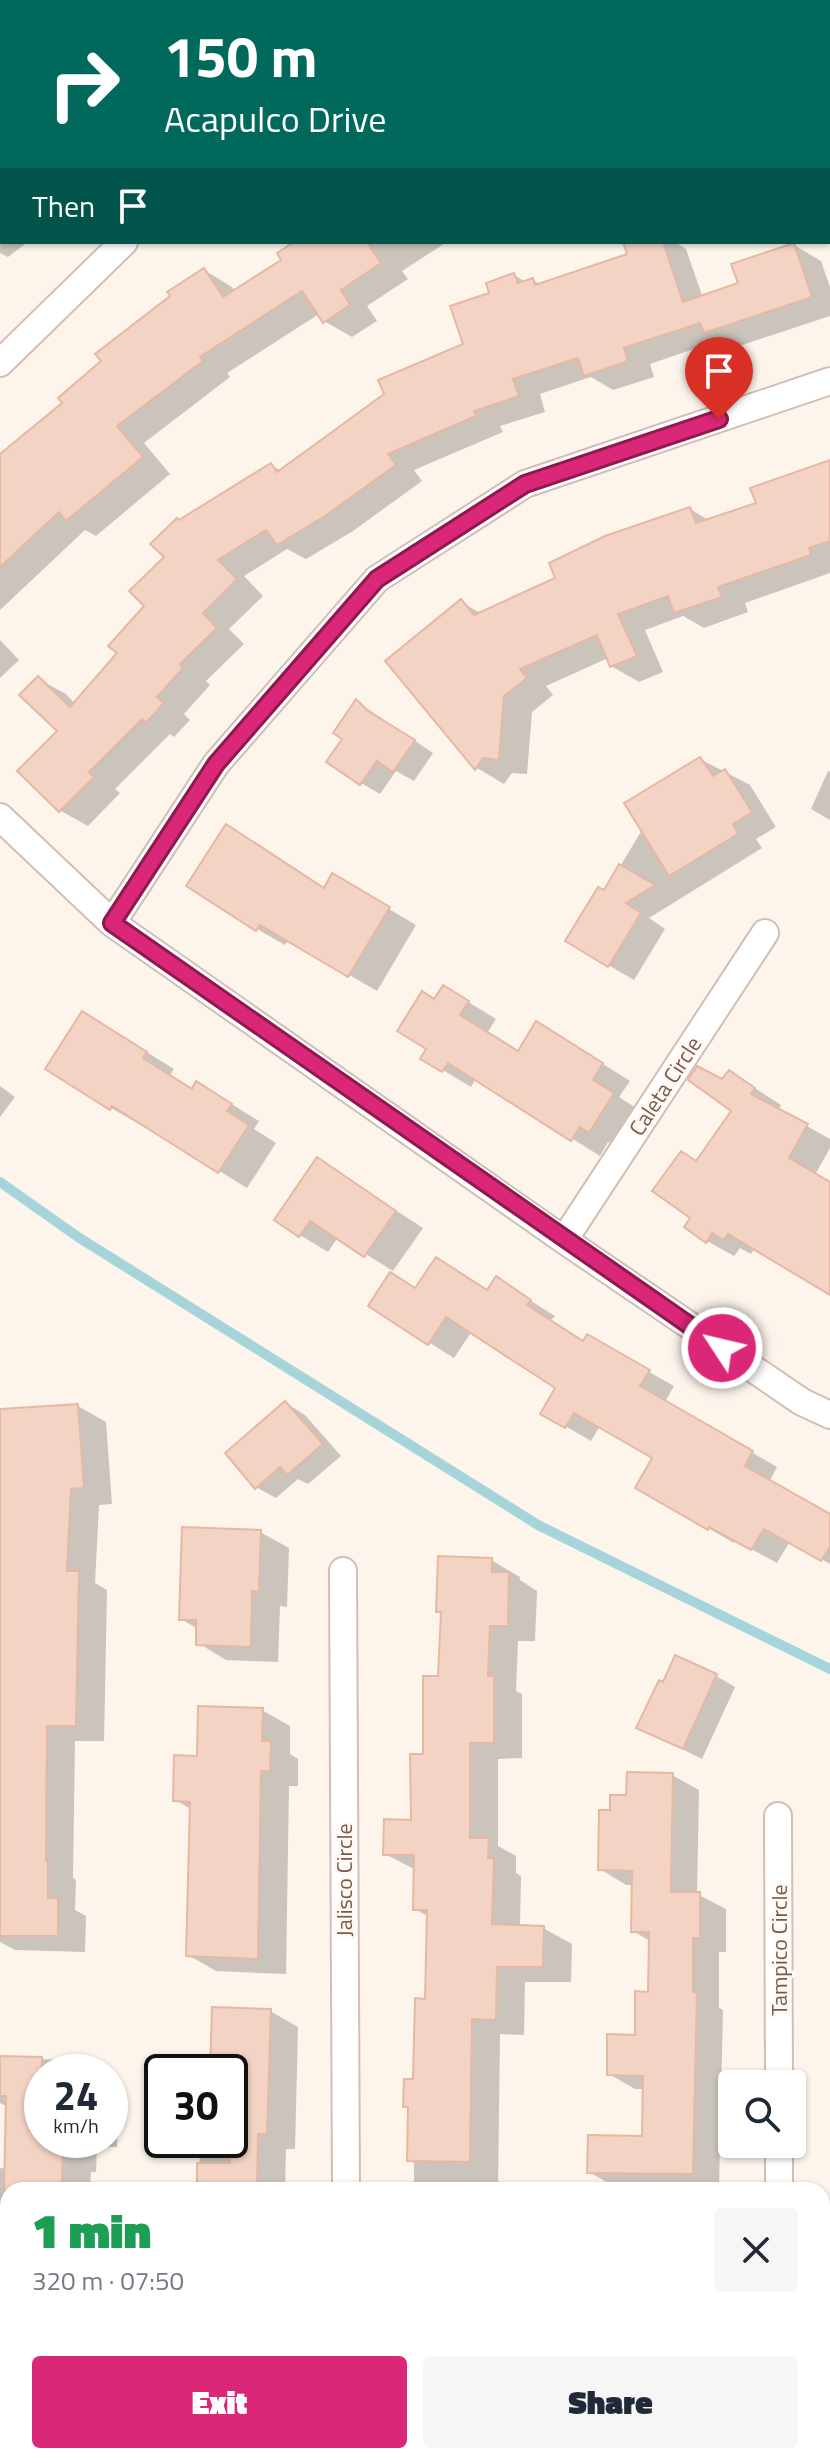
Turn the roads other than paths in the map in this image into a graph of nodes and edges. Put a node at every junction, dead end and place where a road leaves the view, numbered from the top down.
1 (122, 244) edge
2 (0, 363) edge
3 (830, 381) edge
4 (0, 817) edge
5 (112, 923) junction
6 (765, 933) dead end
7 (564, 1240) junction
8 (830, 1415) edge
9 (343, 1571) dead end
10 (778, 1816) dead end
11 (779, 2070) edge
12 (779, 2158) edge
13 (346, 2182) edge
14 (779, 2182) edge

1 - 2 street
3 - 5 street
4 - 5 street
5 - 7 street
6 - 7 street, Caleta Circle
7 - 8 street
9 - 13 street, Jalisco Circle
10 - 11 street, Tampico Circle
12 - 14 street

